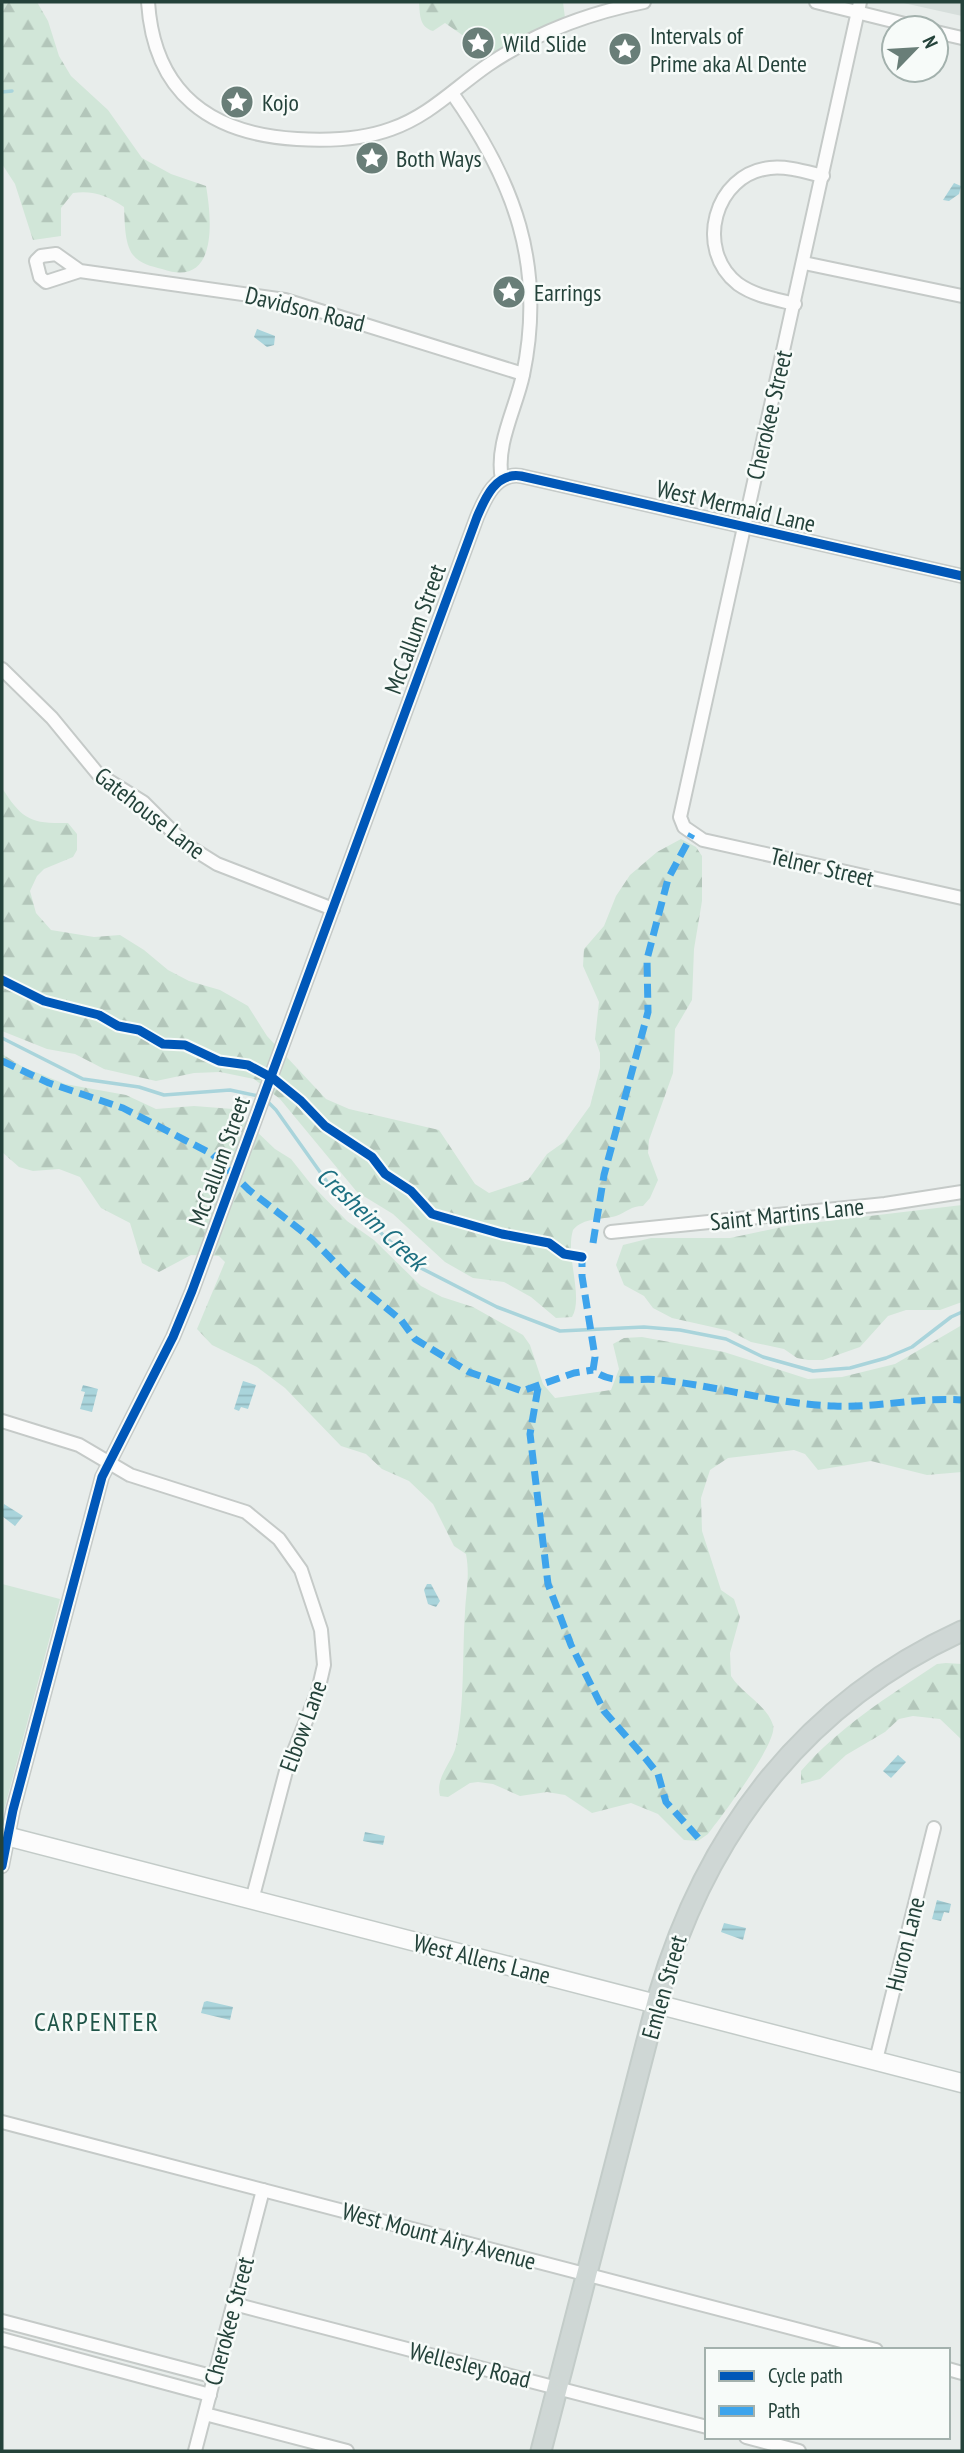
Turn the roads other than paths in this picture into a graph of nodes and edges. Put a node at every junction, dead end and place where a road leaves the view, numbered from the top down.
1 (148, 2) edge
2 (644, 2) edge
3 (816, 2) edge
4 (859, 7) edge
5 (880, 14) edge
6 (452, 93) junction
7 (823, 176) junction
8 (804, 263) junction
9 (80, 271) dead end
10 (962, 296) edge
11 (795, 304) junction
12 (523, 374) junction
13 (502, 479) junction
14 (743, 527) junction
15 (962, 576) edge
16 (2, 669) edge
17 (684, 827) joint
18 (962, 898) edge
19 (333, 909) junction
20 (962, 1192) edge
21 (611, 1232) dead end
22 (2, 1421) edge
23 (108, 1464) junction
24 (962, 1631) edge
25 (934, 1828) dead end
26 (5, 1836) edge
27 (2, 1866) edge
28 (252, 1900) junction
29 (657, 2004) junction
30 (876, 2060) junction
31 (962, 2082) edge
32 (2, 2122) edge
33 (263, 2190) junction
34 (587, 2274) junction
35 (234, 2304) junction
36 (2, 2321) edge
37 (2, 2339) edge
38 (868, 2348) edge
39 (215, 2377) junction
40 (558, 2388) junction
41 (210, 2395) junction
42 (205, 2414) junction
43 (705, 2426) edge
44 (754, 2439) edge
45 (195, 2451) edge
46 (347, 2451) edge
47 (541, 2451) edge
48 (799, 2451) edge

1 - 6 street
2 - 6 street
3 - 4 street
4 - 5 street
4 - 7 street, Cherokee Street
6 - 12 street
7 - 8 street, Cherokee Street
7 - 11 street
8 - 10 street
8 - 11 street, Cherokee Street
9 - 12 street, Davidson Road
11 - 14 street, Cherokee Street
12 - 13 street
13 - 14 street, West Mermaid Lane
13 - 19 street, McCallum Street
14 - 15 street, West Mermaid Lane
14 - 17 street, Cherokee Street
16 - 19 street, Gatehouse Lane
17 - 18 street, Telner Street
19 - 23 street, McCallum Street
20 - 21 street, Saint Martins Lane
22 - 23 street, Elbow Lane
23 - 26 street, McCallum Street
23 - 28 street, Elbow Lane
24 - 29 main road, Emlen Street
25 - 30 street, Huron Lane
26 - 27 street, McCallum Street
26 - 28 street, West Allens Lane
28 - 29 street, West Allens Lane
29 - 30 street, West Allens Lane
29 - 34 main road, Emlen Street
30 - 31 street, West Allens Lane
32 - 33 street, West Mount Airy Avenue
33 - 34 street, West Mount Airy Avenue
33 - 35 street, Cherokee Street
34 - 38 street, West Mount Airy Avenue
34 - 40 main road, Emlen Street
35 - 39 street, Cherokee Street
35 - 40 street, Wellesley Road
36 - 39 street
37 - 41 street
39 - 41 street, Cherokee Street
40 - 43 street, Wellesley Road
40 - 47 main road, Emlen Street
41 - 42 street, Cherokee Street
42 - 45 street, Cherokee Street
42 - 46 street
44 - 48 street

